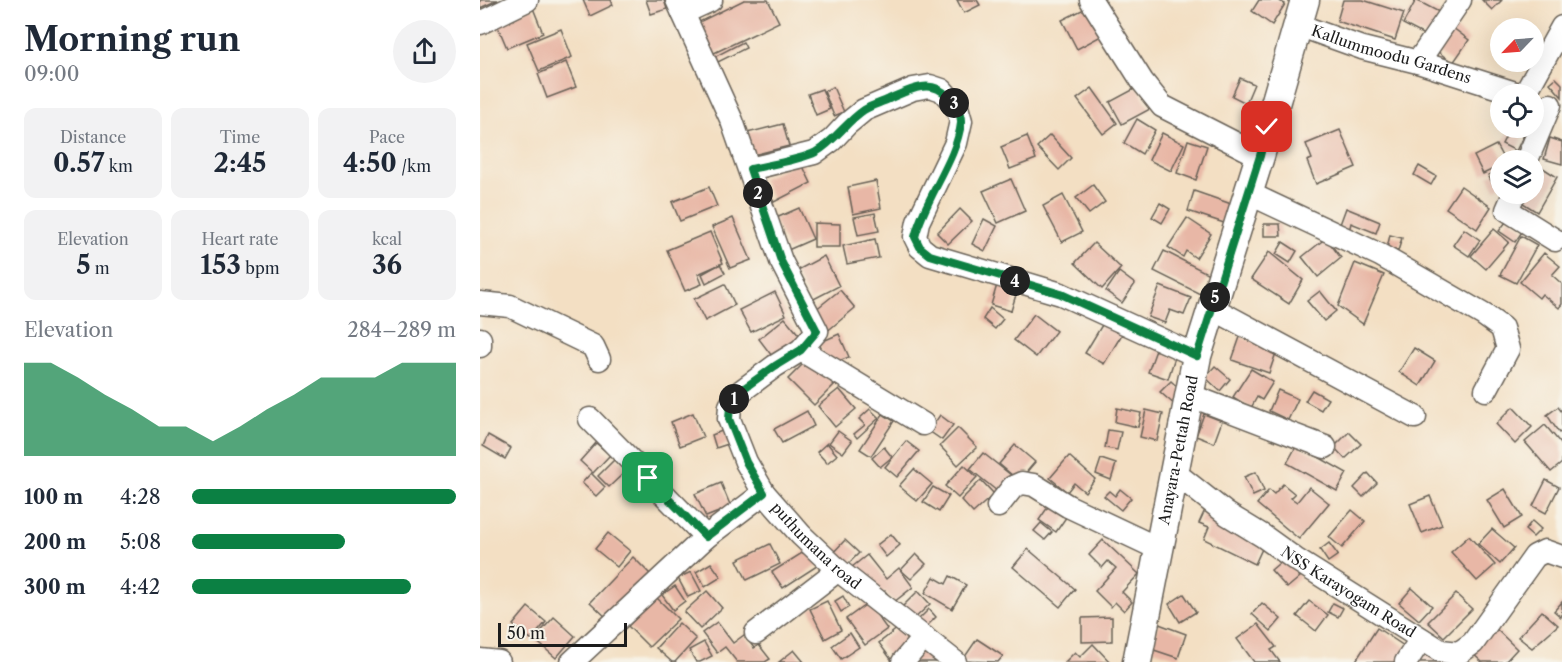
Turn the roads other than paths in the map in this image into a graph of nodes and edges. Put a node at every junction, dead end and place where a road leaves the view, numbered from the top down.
1 (527, 0) edge
2 (711, 0) edge
3 (1091, 0) edge
4 (1460, 0) edge
5 (680, 6) edge
6 (1301, 13) edge
7 (480, 22) edge
8 (1562, 27) edge
9 (1419, 62) junction
10 (1531, 84) edge
11 (1490, 85) edge
12 (1548, 104) edge
13 (1531, 150) edge
14 (1260, 156) junction
15 (750, 169) junction
16 (1248, 193) junction
17 (1510, 204) edge
18 (1555, 240) dead end
19 (480, 303) edge
20 (1212, 308) junction
21 (480, 339) edge
22 (480, 346) edge
23 (801, 350) junction
24 (1197, 356) junction
25 (599, 359) dead end
26 (1486, 390) dead end
27 (1189, 395) junction
28 (1415, 417) dead end
29 (590, 418) dead end
30 (923, 424) dead end
31 (1325, 447) dead end
32 (1174, 472) junction
33 (764, 493) junction
34 (998, 506) dead end
35 (706, 537) junction
36 (1159, 549) junction
37 (1562, 557) edge
38 (838, 570) junction
39 (756, 633) dead end
40 (924, 637) junction
41 (1421, 639) junction
42 (1464, 658) edge
43 (480, 660) edge
44 (499, 662) edge
45 (572, 662) edge
46 (903, 662) edge
47 (955, 662) edge
48 (1137, 662) edge
49 (1406, 662) edge

1 - 7 street
2 - 5 street
3 - 14 street
4 - 9 street
5 - 15 street, puthumana road
6 - 9 street, Kallummoodu Gardens
6 - 14 main road, Anayara-Pettah Road
8 - 10 street
9 - 11 street, Kallummoodu Gardens
12 - 13 street
14 - 16 main road, Anayara-Pettah Road
15 - 23 street, puthumana road
15 - 24 street
16 - 20 main road, Anayara-Pettah Road
16 - 26 street
17 - 18 street
19 - 25 street
20 - 24 main road, Anayara-Pettah Road
20 - 28 street
21 - 22 street
23 - 30 street
23 - 33 street, puthumana road
24 - 27 main road, Anayara-Pettah Road
27 - 31 street
27 - 32 main road, Anayara-Pettah Road
29 - 35 street
32 - 36 main road, Anayara-Pettah Road
32 - 41 street, NSS Karayogam Road
33 - 35 street
33 - 38 street, puthumana road
34 - 36 street
35 - 45 street
36 - 48 main road, Anayara-Pettah Road
37 - 42 street, NSS Karayogam Road
38 - 39 street
38 - 40 street, puthumana road
40 - 46 street
40 - 47 street, puthumana road
41 - 42 street, NSS Karayogam Road
41 - 49 street
43 - 44 street

